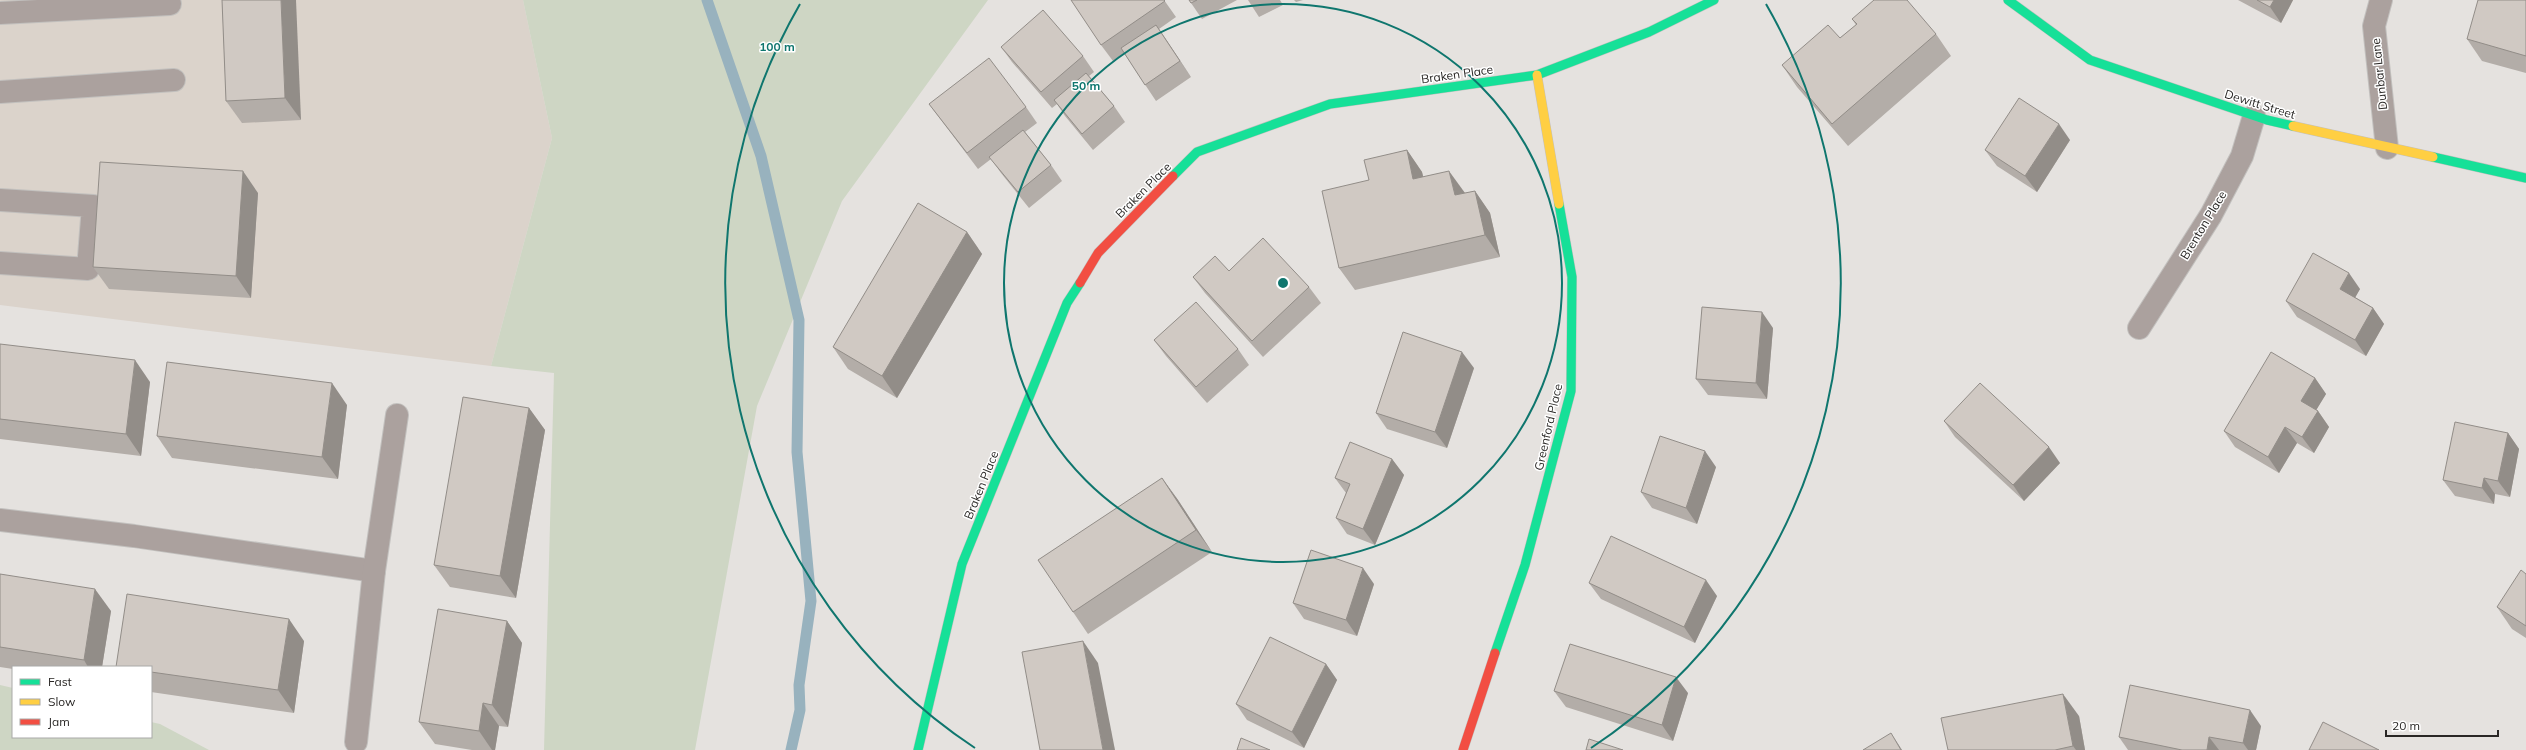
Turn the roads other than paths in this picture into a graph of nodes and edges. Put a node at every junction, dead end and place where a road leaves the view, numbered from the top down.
1 (1714, 0) edge
2 (2008, 0) edge
3 (2381, 0) edge
4 (170, 4) dead end
5 (0, 13) edge
6 (1537, 75) junction
7 (174, 80) dead end
8 (0, 92) edge
9 (2254, 116) junction
10 (2387, 148) junction
11 (2526, 178) edge
12 (0, 200) edge
13 (0, 263) edge
14 (2139, 328) dead end
15 (397, 415) dead end
16 (0, 520) edge
17 (374, 570) junction
18 (356, 742) dead end
19 (918, 750) edge
20 (1463, 750) edge

1 - 6 street, Braken Place
2 - 9 street, Dewitt Street
3 - 10 street, Dunbar Lane
4 - 5 street
6 - 19 street, Braken Place
6 - 20 street, Greenford Place
7 - 8 street
9 - 10 street, Dewitt Street
9 - 14 street, Brenton Place
10 - 11 street, Dewitt Street
12 - 13 street
15 - 17 street
16 - 17 street
17 - 18 street

